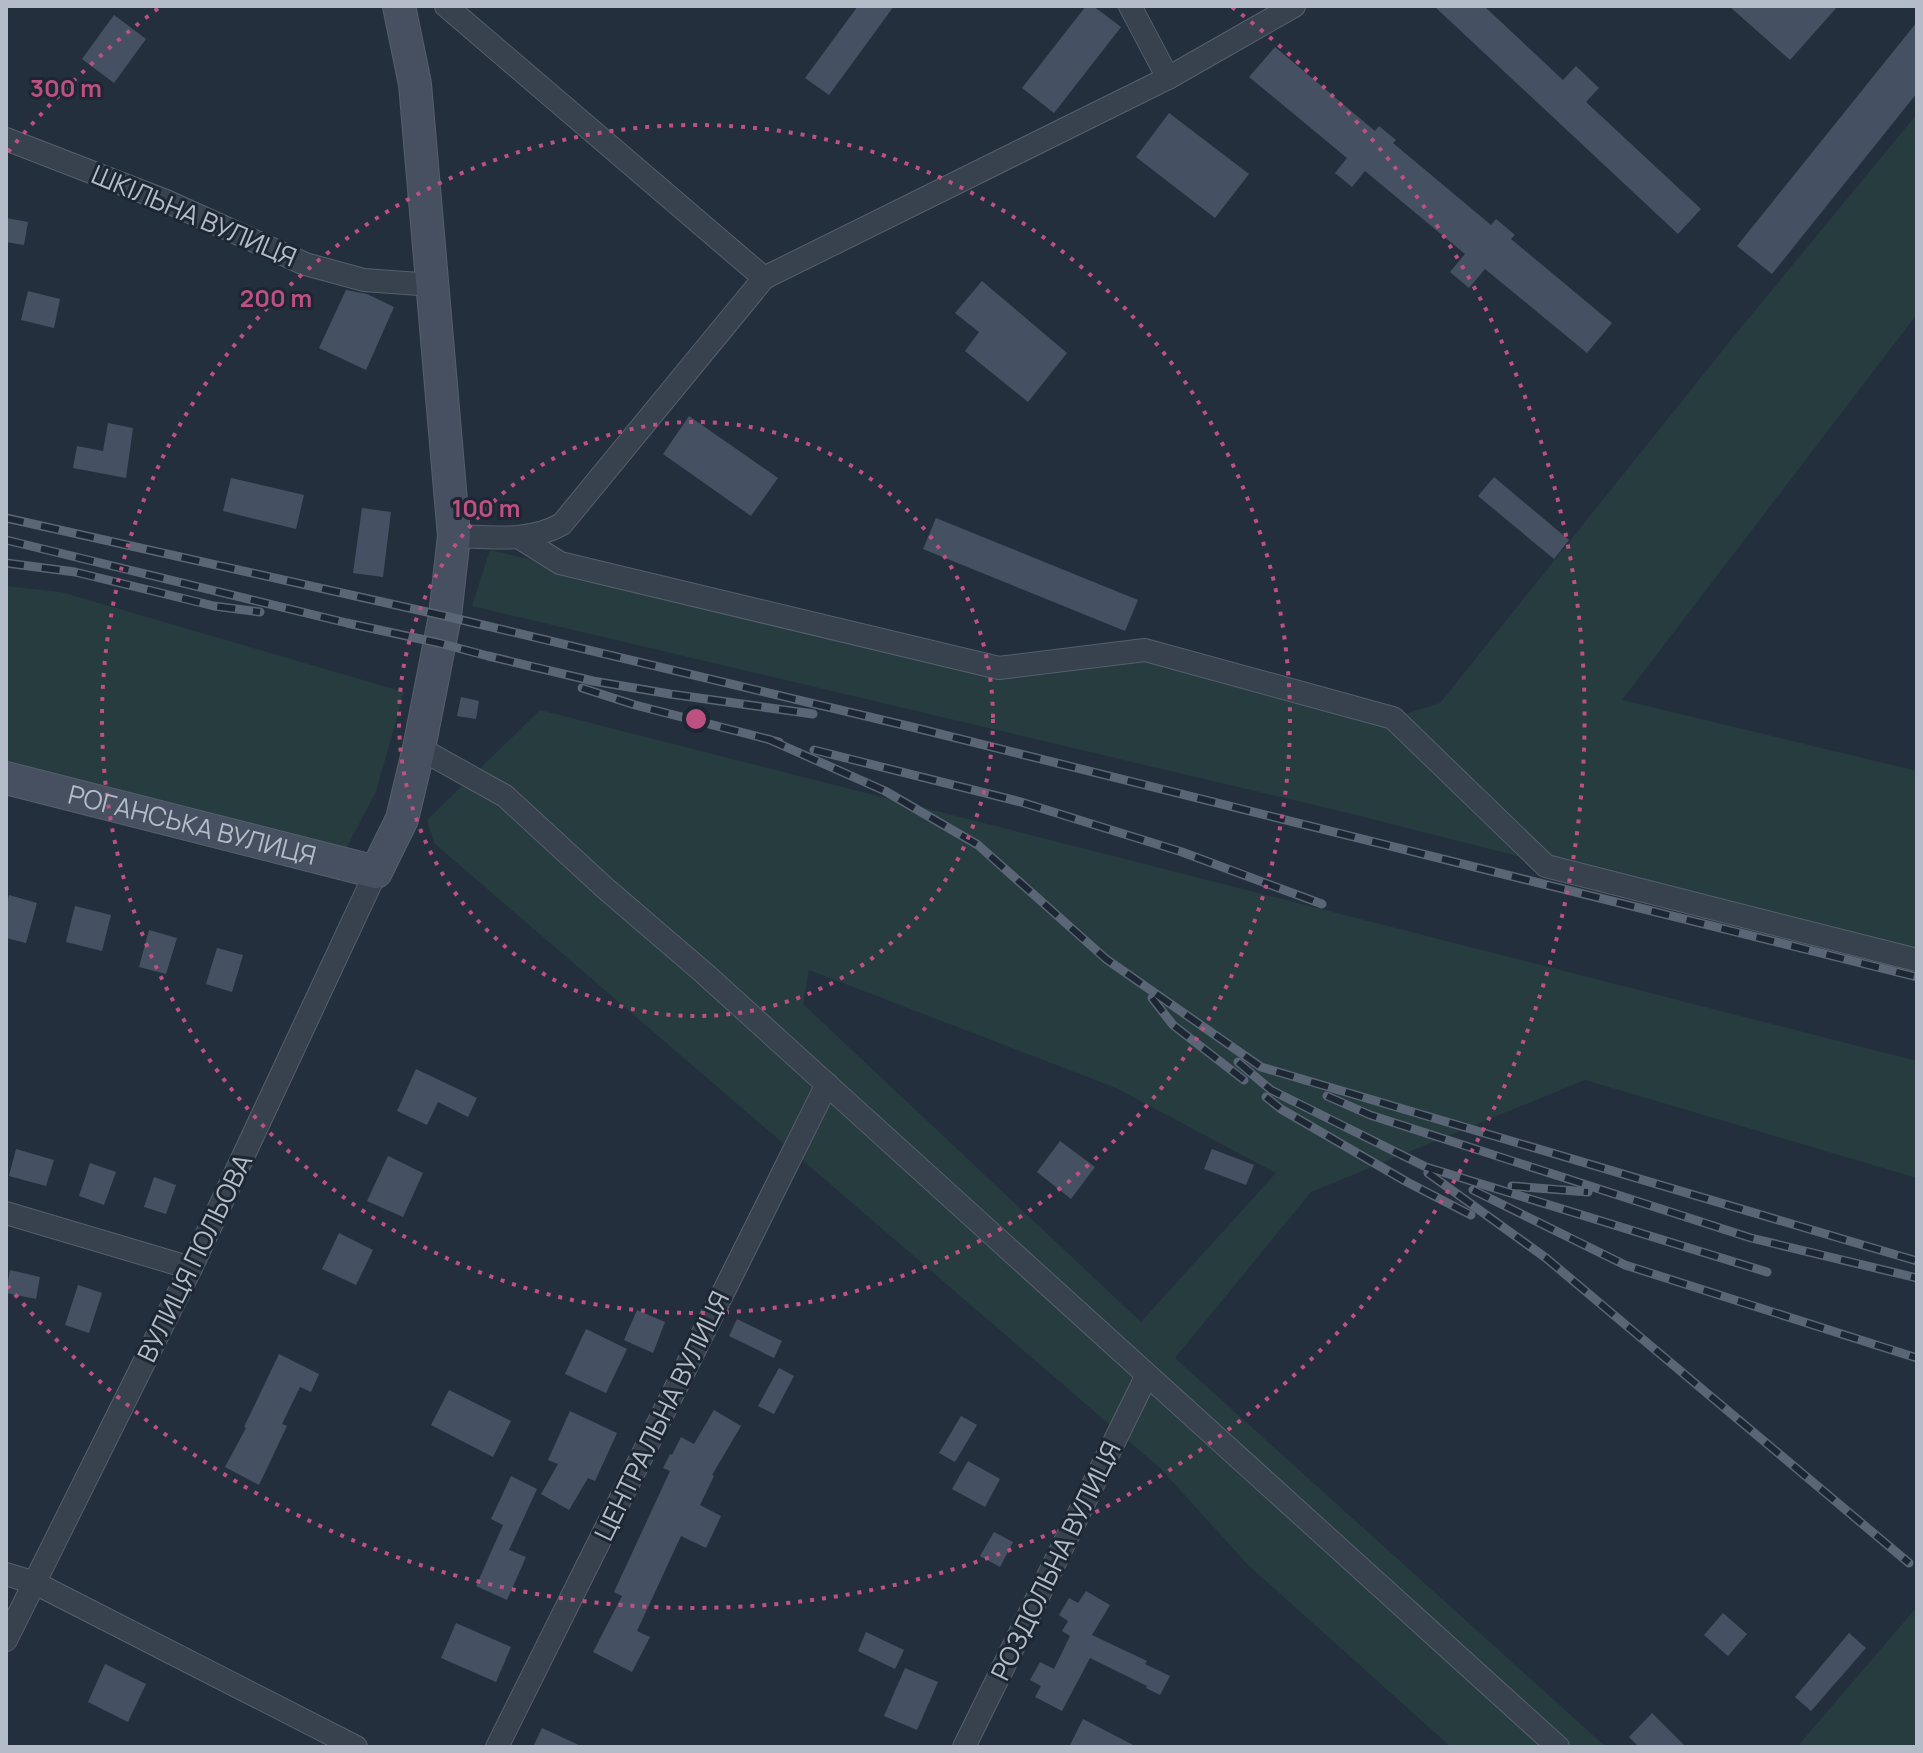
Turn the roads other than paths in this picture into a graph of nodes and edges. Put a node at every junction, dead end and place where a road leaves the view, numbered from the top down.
1 (399, 6) edge
2 (446, 6) edge
3 (1130, 6) edge
4 (1294, 6) edge
5 (1168, 78) junction
6 (6, 139) edge
7 (764, 278) junction
8 (433, 285) junction
9 (454, 536) junction
10 (520, 538) junction
11 (419, 748) junction
12 (6, 778) edge
13 (376, 872) junction
14 (1917, 960) edge
15 (827, 1084) junction
16 (6, 1213) edge
17 (191, 1268) junction
18 (1147, 1375) junction
19 (6, 1574) edge
20 (35, 1583) junction
21 (6, 1640) edge
22 (356, 1747) edge
23 (497, 1747) edge
24 (964, 1747) edge
25 (1558, 1747) edge

1 - 8 street
2 - 7 street
3 - 5 street
4 - 5 street
5 - 7 street
6 - 8 street, ШКІЛЬНА ВУЛИЦЯ
7 - 10 street
8 - 9 street
9 - 10 street
9 - 11 street
10 - 14 street
11 - 13 street
11 - 15 street
12 - 13 street, РОГАНСЬКА ВУЛИЦЯ
13 - 17 street, ВУЛИЦЯ ПОЛЬОВА
15 - 18 street
15 - 23 street, ЦЕНТРАЛЬНА ВУЛИЦЯ
16 - 17 street
17 - 20 street, ВУЛИЦЯ ПОЛЬОВА
18 - 24 street, РОЗДОЛЬНА ВУЛИЦЯ
18 - 25 street
19 - 20 street
20 - 21 street, ВУЛИЦЯ ПОЛЬОВА
20 - 22 street

